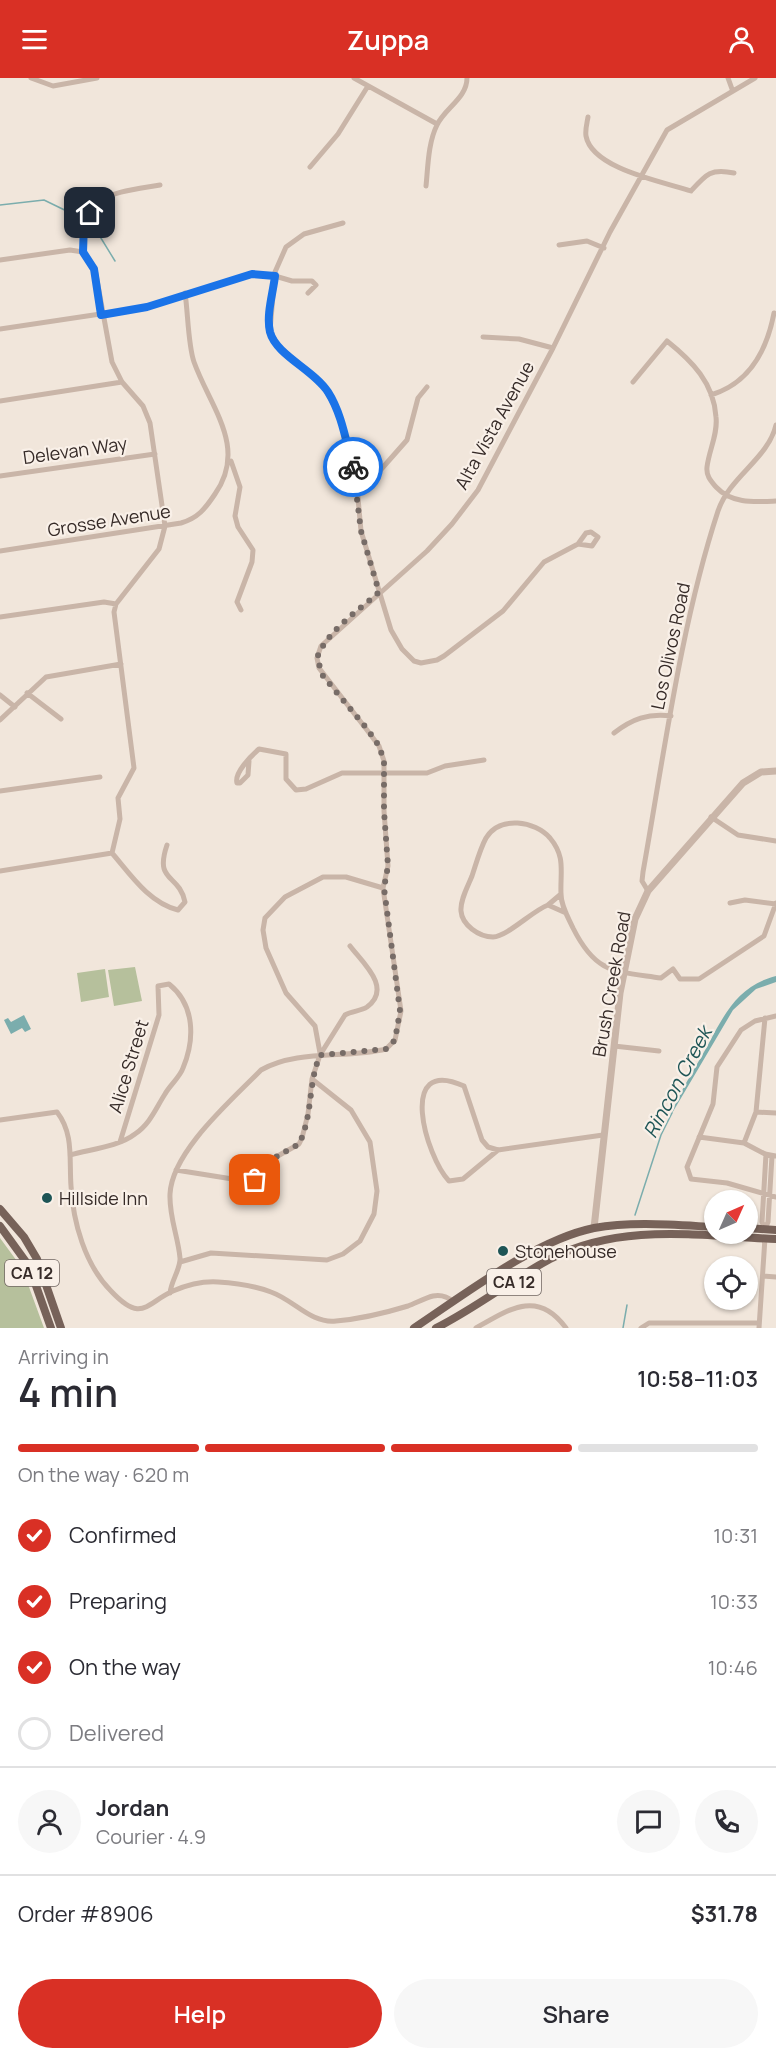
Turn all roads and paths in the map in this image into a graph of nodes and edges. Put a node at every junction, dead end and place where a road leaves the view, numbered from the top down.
1 (31, 78) edge
2 (69, 78) edge
3 (97, 78) edge
4 (354, 78) edge
5 (467, 78) edge
6 (728, 78) edge
7 (755, 78) edge
8 (68, 85) junction
9 (368, 86) junction
10 (732, 89) junction
11 (588, 117) dead end
12 (437, 124) junction
13 (310, 167) dead end
14 (734, 173) dead end
15 (639, 177) junction
16 (160, 185) dead end
17 (426, 186) dead end
18 (343, 223) dead end
19 (559, 245) dead end
20 (604, 248) junction
21 (83, 252) junction
22 (0, 260) edge
23 (275, 276) junction
24 (185, 293) junction
25 (308, 293) dead end
26 (774, 313) dead end
27 (101, 315) junction
28 (0, 329) edge
29 (483, 337) dead end
30 (553, 348) junction
31 (122, 382) junction
32 (633, 382) dead end
33 (427, 387) dead end
34 (711, 395) junction
35 (0, 401) edge
36 (776, 425) edge
37 (155, 454) junction
38 (230, 457) junction
39 (0, 476) edge
40 (356, 476) junction
41 (723, 496) junction
42 (776, 501) edge
43 (165, 526) junction
44 (578, 544) dead end
45 (0, 551) edge
46 (379, 592) junction
47 (116, 604) junction
48 (241, 610) dead end
49 (0, 617) edge
50 (121, 664) junction
51 (27, 693) junction
52 (0, 694) edge
53 (15, 707) junction
54 (671, 716) junction
55 (61, 719) dead end
56 (0, 720) edge
57 (614, 733) dead end
58 (484, 759) dead end
59 (249, 761) dead end
60 (776, 771) edge
61 (385, 773) junction
62 (100, 777) dead end
63 (0, 791) edge
64 (711, 817) junction
65 (776, 841) edge
66 (167, 845) dead end
67 (111, 853) junction
68 (0, 871) edge
69 (384, 888) junction
70 (648, 891) junction
71 (561, 894) junction
72 (730, 903) dead end
73 (776, 903) edge
74 (548, 904) junction
75 (566, 913) junction
76 (350, 946) dead end
77 (624, 973) junction
78 (776, 1016) edge
79 (765, 1018) junction
80 (614, 1046) junction
81 (659, 1051) dead end
82 (320, 1055) junction
83 (312, 1079) junction
84 (756, 1112) junction
85 (776, 1113) edge
86 (0, 1120) edge
87 (603, 1135) junction
88 (699, 1137) junction
89 (120, 1142) junction
90 (744, 1143) junction
91 (498, 1150) junction
92 (70, 1155) junction
93 (772, 1155) edge
94 (176, 1170) junction
95 (766, 1194) junction
96 (776, 1197) edge
97 (0, 1209) edge
98 (0, 1226) edge
99 (704, 1227) edge
100 (594, 1228) junction
101 (647, 1230) junction
102 (776, 1230) edge
103 (758, 1232) edge
104 (765, 1234) junction
105 (776, 1239) edge
106 (594, 1241) junction
107 (180, 1262) junction
108 (763, 1276) junction
109 (776, 1277) edge
110 (171, 1293) junction
111 (454, 1302) junction
112 (759, 1325) edge
113 (711, 1326) edge
114 (642, 1327) edge
115 (51, 1328) edge
116 (61, 1328) edge
117 (414, 1328) edge
118 (436, 1328) edge
119 (476, 1328) edge
120 (566, 1328) edge

1 - 8 street
2 - 8 street
3 - 8 street
4 - 9 street
5 - 12 street
6 - 10 street
7 - 10 street, Alta Vista Avenue
9 - 12 street
9 - 13 street
10 - 15 street, Alta Vista Avenue
11 - 15 street
12 - 17 street
14 - 15 street
15 - 20 street, Alta Vista Avenue
16 - 21 street
18 - 23 street
19 - 20 street
20 - 30 street, Alta Vista Avenue
21 - 22 street
21 - 27 street
23 - 24 street
23 - 25 street
23 - 40 street
24 - 27 street
24 - 38 street, Grosse Avenue
26 - 34 street
27 - 28 street
27 - 31 street
29 - 30 street
30 - 46 street, Alta Vista Avenue
31 - 35 street
31 - 37 street
32 - 34 street
33 - 40 street
34 - 41 street
36 - 41 street, Los Olivos Road
37 - 39 street, Delevan Way
37 - 43 street
38 - 43 street, Grosse Avenue
38 - 48 street
40 - 46 street
41 - 42 street
41 - 54 street, Los Olivos Road
43 - 45 street, Grosse Avenue
43 - 47 street
44 - 46 street
46 - 61 street, Alta Vista Avenue
47 - 49 street
47 - 50 street
50 - 51 street
50 - 67 street
51 - 53 street
51 - 55 street
52 - 53 street
53 - 56 street
54 - 57 street
54 - 70 street, Los Olivos Road
58 - 61 street
59 - 61 street
60 - 64 street, Brush Creek Road
61 - 69 street, Alta Vista Avenue
62 - 63 street
64 - 65 street
64 - 70 street, Brush Creek Road
66 - 67 street
67 - 68 street
69 - 82 street, Alta Vista Avenue
69 - 82 street
70 - 77 street, Brush Creek Road
71 - 74 street
71 - 74 street
71 - 75 street
72 - 73 street
73 - 77 street
74 - 75 street
75 - 77 street
76 - 82 street
77 - 80 street, Brush Creek Road
78 - 79 street
79 - 84 street
79 - 88 street
80 - 81 street
80 - 87 street, Brush Creek Road
82 - 83 street
82 - 94 street
83 - 94 street
83 - 107 street
84 - 85 street
84 - 90 street
86 - 92 street
87 - 91 street
87 - 100 street, Brush Creek Road
88 - 90 street
88 - 95 street
89 - 89 street, Alice Street
89 - 92 street, Alice Street
90 - 93 street
91 - 91 street
92 - 110 street
93 - 95 street
94 - 107 street
95 - 96 street
95 - 104 street
97 - 116 main road, CA 12
98 - 115 main road, CA 12
99 - 101 main road, CA 12
100 - 101 main road, CA 12
100 - 106 main road
100 - 111 main road, CA 12
101 - 104 main road, CA 12
101 - 106 main road, CA 12
102 - 104 main road, CA 12
103 - 104 main road, CA 12
104 - 105 main road, CA 12
104 - 108 street
106 - 118 main road, CA 12
107 - 110 street
108 - 109 street
108 - 112 street
110 - 111 street
111 - 117 main road, CA 12
112 - 113 street
113 - 114 street
119 - 120 street

